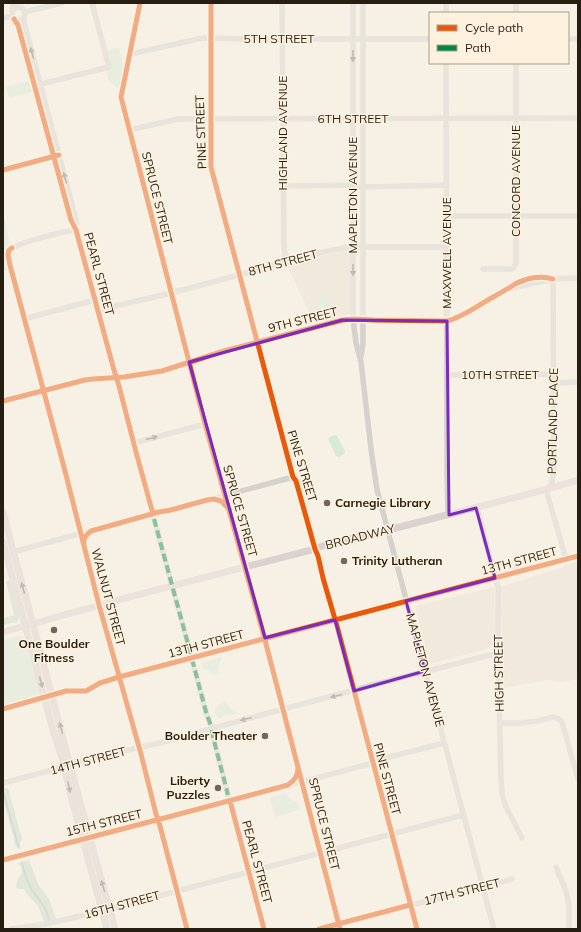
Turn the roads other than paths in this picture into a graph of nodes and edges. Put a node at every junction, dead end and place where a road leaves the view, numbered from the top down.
1 (13, 3) edge
2 (62, 3) edge
3 (92, 3) edge
4 (140, 3) edge
5 (211, 3) edge
6 (282, 3) edge
7 (353, 3) edge
8 (364, 3) edge
9 (19, 5) edge
10 (13, 15) junction
11 (24, 15) junction
12 (3, 18) edge
13 (210, 38) junction
14 (282, 39) junction
15 (353, 39) junction
16 (364, 39) junction
17 (429, 39) edge
18 (130, 52) junction
19 (446, 64) edge
20 (516, 64) edge
21 (37, 85) junction
22 (353, 118) junction
23 (363, 118) junction
24 (446, 118) junction
25 (516, 118) junction
26 (578, 118) edge
27 (211, 119) junction
28 (283, 119) junction
29 (129, 130) junction
30 (57, 156) junction
31 (3, 170) edge
32 (446, 185) junction
33 (283, 186) junction
34 (353, 186) junction
35 (364, 187) junction
36 (447, 216) junction
37 (516, 216) junction
38 (578, 216) edge
39 (76, 230) junction
40 (353, 247) junction
41 (363, 247) junction
42 (447, 247) junction
43 (286, 263) junction
44 (482, 269) dead end
45 (239, 276) junction
46 (578, 278) edge
47 (553, 279) junction
48 (172, 293) junction
49 (95, 300) junction
50 (98, 310) junction
51 (353, 318) junction
52 (24, 319) junction
53 (363, 319) junction
54 (447, 321) junction
55 (258, 342) junction
56 (189, 362) junction
57 (361, 362) junction
58 (554, 374) junction
59 (447, 375) junction
60 (116, 378) junction
61 (578, 382) edge
62 (554, 383) junction
63 (44, 391) junction
64 (3, 401) edge
65 (205, 424) junction
66 (134, 443) junction
67 (293, 477) junction
68 (578, 480) edge
69 (548, 489) junction
70 (225, 495) junction
71 (207, 500) junction
72 (476, 508) junction
73 (229, 510) junction
74 (3, 512) edge
75 (448, 515) junction
76 (154, 516) junction
77 (388, 530) junction
78 (91, 531) junction
79 (81, 534) junction
80 (3, 542) edge
81 (84, 546) junction
82 (315, 549) junction
83 (13, 552) junction
84 (578, 556) edge
85 (566, 559) junction
86 (245, 568) junction
87 (495, 578) junction
88 (173, 586) junction
89 (406, 601) junction
90 (99, 605) junction
91 (335, 620) junction
92 (33, 624) junction
93 (25, 626) junction
94 (3, 632) edge
95 (262, 639) junction
96 (498, 653) junction
97 (425, 671) junction
98 (119, 677) junction
99 (354, 691) junction
100 (48, 696) junction
101 (3, 709) edge
102 (283, 709) junction
103 (500, 723) junction
104 (444, 743) junction
105 (139, 748) junction
106 (373, 763) junction
107 (298, 764) junction
108 (68, 766) junction
109 (578, 778) edge
110 (302, 781) junction
111 (3, 783) edge
112 (288, 785) junction
113 (229, 798) junction
114 (153, 803) junction
115 (463, 815) junction
116 (172, 816) junction
117 (158, 820) junction
118 (392, 833) junction
119 (87, 838) junction
120 (522, 838) dead end
121 (320, 852) junction
122 (3, 860) edge
123 (556, 867) dead end
124 (249, 872) junction
125 (512, 879) dead end
126 (482, 886) junction
127 (178, 890) junction
128 (410, 905) junction
129 (110, 909) junction
130 (102, 911) junction
131 (340, 926) edge
132 (11, 929) edge
133 (107, 929) edge
134 (115, 929) edge
135 (187, 929) edge
136 (264, 929) edge
137 (319, 929) edge
138 (417, 929) edge
139 (494, 929) edge
140 (569, 929) edge

1 - 10 street, PEARL STREET
2 - 11 street
3 - 21 street
4 - 18 street
5 - 13 street, PINE STREET
6 - 14 street, HIGHLAND AVENUE
7 - 15 street, MAPLETON AVENUE
8 - 16 street, MAPLETON AVENUE
9 - 10 street
9 - 11 street
10 - 11 street
10 - 12 street
10 - 21 street, PEARL STREET
21 -> 11 street, PEARL STREET
13 - 14 street, 5TH STREET
13 - 18 street, 5TH STREET
13 - 27 street, PINE STREET
14 - 15 street, 5TH STREET
14 - 28 street, HIGHLAND AVENUE
15 - 16 street, 5TH STREET
15 -> 22 street, MAPLETON AVENUE
16 - 17 street, 5TH STREET
16 - 23 street, MAPLETON AVENUE
18 - 29 street, SPRUCE STREET
19 - 24 street, MAXWELL AVENUE
20 - 25 street, CONCORD AVENUE
21 - 30 street, PEARL STREET
22 - 23 street, 6TH STREET
22 - 28 street, 6TH STREET
22 - 34 street, MAPLETON AVENUE
23 - 24 street, 6TH STREET
23 - 35 street, MAPLETON AVENUE
24 - 25 street, 6TH STREET
24 - 32 street, MAXWELL AVENUE
25 - 26 street, 6TH STREET
25 - 37 street, CONCORD AVENUE
27 - 28 street, 6TH STREET
27 - 29 street, 6TH STREET
27 - 45 street, PINE STREET
28 - 33 street, HIGHLAND AVENUE
29 - 48 street, SPRUCE STREET
30 - 31 street
30 - 39 street, PEARL STREET
32 - 35 street
32 - 36 street, MAXWELL AVENUE
33 - 34 street
33 - 43 street, HIGHLAND AVENUE
34 - 35 street
34 - 40 street, MAPLETON AVENUE
35 - 41 street, MAPLETON AVENUE
36 - 37 street
36 - 42 street, MAXWELL AVENUE
37 - 38 street
37 - 44 street, CONCORD AVENUE
39 - 49 street, PEARL STREET
39 - 52 street, WALNUT STREET
40 - 41 street, 8TH STREET
40 - 43 street, 8TH STREET
40 -> 51 street, MAPLETON AVENUE
41 - 42 street, 8TH STREET
41 - 53 street, MAPLETON AVENUE
42 - 54 street, MAXWELL AVENUE
43 - 45 street, 8TH STREET
45 - 48 street, 8TH STREET
45 - 55 street, PINE STREET
46 - 47 street, 9TH STREET
47 - 54 street, 9TH STREET
47 - 58 street, PORTLAND PLACE
48 - 50 street, 8TH STREET
48 - 56 street, SPRUCE STREET
49 - 50 street, PEARL STREET
49 - 52 street
50 - 60 street, PEARL STREET
51 - 53 street, 9TH STREET
51 - 55 street, 9TH STREET
51 - 57 street, MAPLETON AVENUE
52 - 63 street, WALNUT STREET
53 - 54 street, 9TH STREET
53 - 57 street, MAPLETON AVENUE
54 - 59 street, MAXWELL AVENUE
55 - 56 street, 9TH STREET
55 - 67 street, PINE STREET
56 - 60 street, 9TH STREET
56 - 65 street, SPRUCE STREET
57 - 77 street, MAPLETON AVENUE
58 - 59 street, 10TH STREET
58 - 62 street, PORTLAND PLACE
59 - 75 street, MAXWELL AVENUE
60 - 63 street, 9TH STREET
60 - 66 street, PEARL STREET
61 - 62 street, 10TH STREET
62 - 69 street, PORTLAND PLACE
63 - 64 street, 9TH STREET
63 - 79 street, WALNUT STREET
66 -> 65 street
65 - 70 street, SPRUCE STREET
66 - 76 street, PEARL STREET
67 - 70 street
67 - 82 street, PINE STREET
68 - 69 main road, BROADWAY
69 - 72 main road, BROADWAY
69 - 85 street, PORTLAND PLACE
70 - 71 street
70 - 73 street, SPRUCE STREET
71 - 73 street
71 - 76 street
72 - 75 main road, BROADWAY
72 - 87 street, HIGH STREET
73 - 86 street, SPRUCE STREET
74 - 83 main road
75 - 77 main road, BROADWAY
76 - 78 street
76 - 88 street, PEARL STREET
77 - 82 main road, BROADWAY
77 - 89 street, MAPLETON AVENUE
78 - 79 street
78 - 81 street
79 - 81 street, WALNUT STREET
79 - 83 street
80 - 93 main road
81 - 90 street, WALNUT STREET
82 - 86 main road, BROADWAY
82 - 91 street, PINE STREET
92 -> 83 main road
84 - 85 street, 13TH STREET
85 - 87 street, 13TH STREET
86 - 88 main road, BROADWAY
86 - 95 street, SPRUCE STREET
87 - 89 street, 13TH STREET
87 - 96 street, HIGH STREET
88 - 90 main road, BROADWAY
88 - 113 street, PEARL STREET
89 - 91 street, 13TH STREET
89 - 97 street, MAPLETON AVENUE
90 - 92 main road, BROADWAY
90 - 98 street, WALNUT STREET
91 - 95 street, 13TH STREET
91 - 99 street, PINE STREET
92 - 93 main road, BROADWAY
92 - 100 main road
93 - 94 main road, BROADWAY
93 -> 100 main road
95 - 98 street, 13TH STREET
95 - 102 street, SPRUCE STREET
96 - 97 street, 14TH STREET
96 - 103 street, HIGH STREET
97 - 99 street, 14TH STREET
97 - 104 street, MAPLETON AVENUE
98 - 100 street, 13TH STREET
98 - 105 street, WALNUT STREET
99 -> 102 street, 14TH STREET
99 - 106 street, PINE STREET
100 - 101 street, 13TH STREET
100 - 108 main road
102 -> 105 street, 14TH STREET
102 - 107 street, SPRUCE STREET
103 - 109 street
103 - 120 street, HIGH STREET
104 - 106 street, 15TH STREET
104 - 115 street, MAPLETON AVENUE
105 - 108 street, 14TH STREET
105 - 114 street, WALNUT STREET
106 - 110 street, 15TH STREET
106 - 118 street, PINE STREET
107 - 110 street, SPRUCE STREET
107 - 112 street
108 - 111 street, 14TH STREET
108 - 119 main road
110 - 112 street, 15TH STREET
110 - 121 street, SPRUCE STREET
112 - 113 street, 15TH STREET
113 - 116 street, 15TH STREET
113 - 124 street, PEARL STREET
114 - 116 street
114 - 117 street, WALNUT STREET
115 - 118 street, 16TH STREET
115 - 126 street, MAPLETON AVENUE
116 - 117 street, 15TH STREET
117 - 119 street, 15TH STREET
117 - 127 street, WALNUT STREET
118 - 121 street, 16TH STREET
118 - 128 street, PINE STREET
119 - 122 street, 15TH STREET
129 -> 119 main road
119 - 130 main road
121 - 124 street, 16TH STREET
121 - 131 street, SPRUCE STREET
123 - 140 street
124 - 127 street, 16TH STREET
124 - 136 street, PEARL STREET
125 - 126 street, 17TH STREET
126 - 128 street, 17TH STREET
126 - 139 street, MAPLETON AVENUE
127 - 129 street, 16TH STREET
127 - 135 street, WALNUT STREET
128 - 131 street, 17TH STREET
128 - 138 street, PINE STREET
129 - 130 street, 16TH STREET
129 - 134 main road
130 - 132 street, 16TH STREET
130 - 133 main road
131 - 137 street, 17TH STREET

